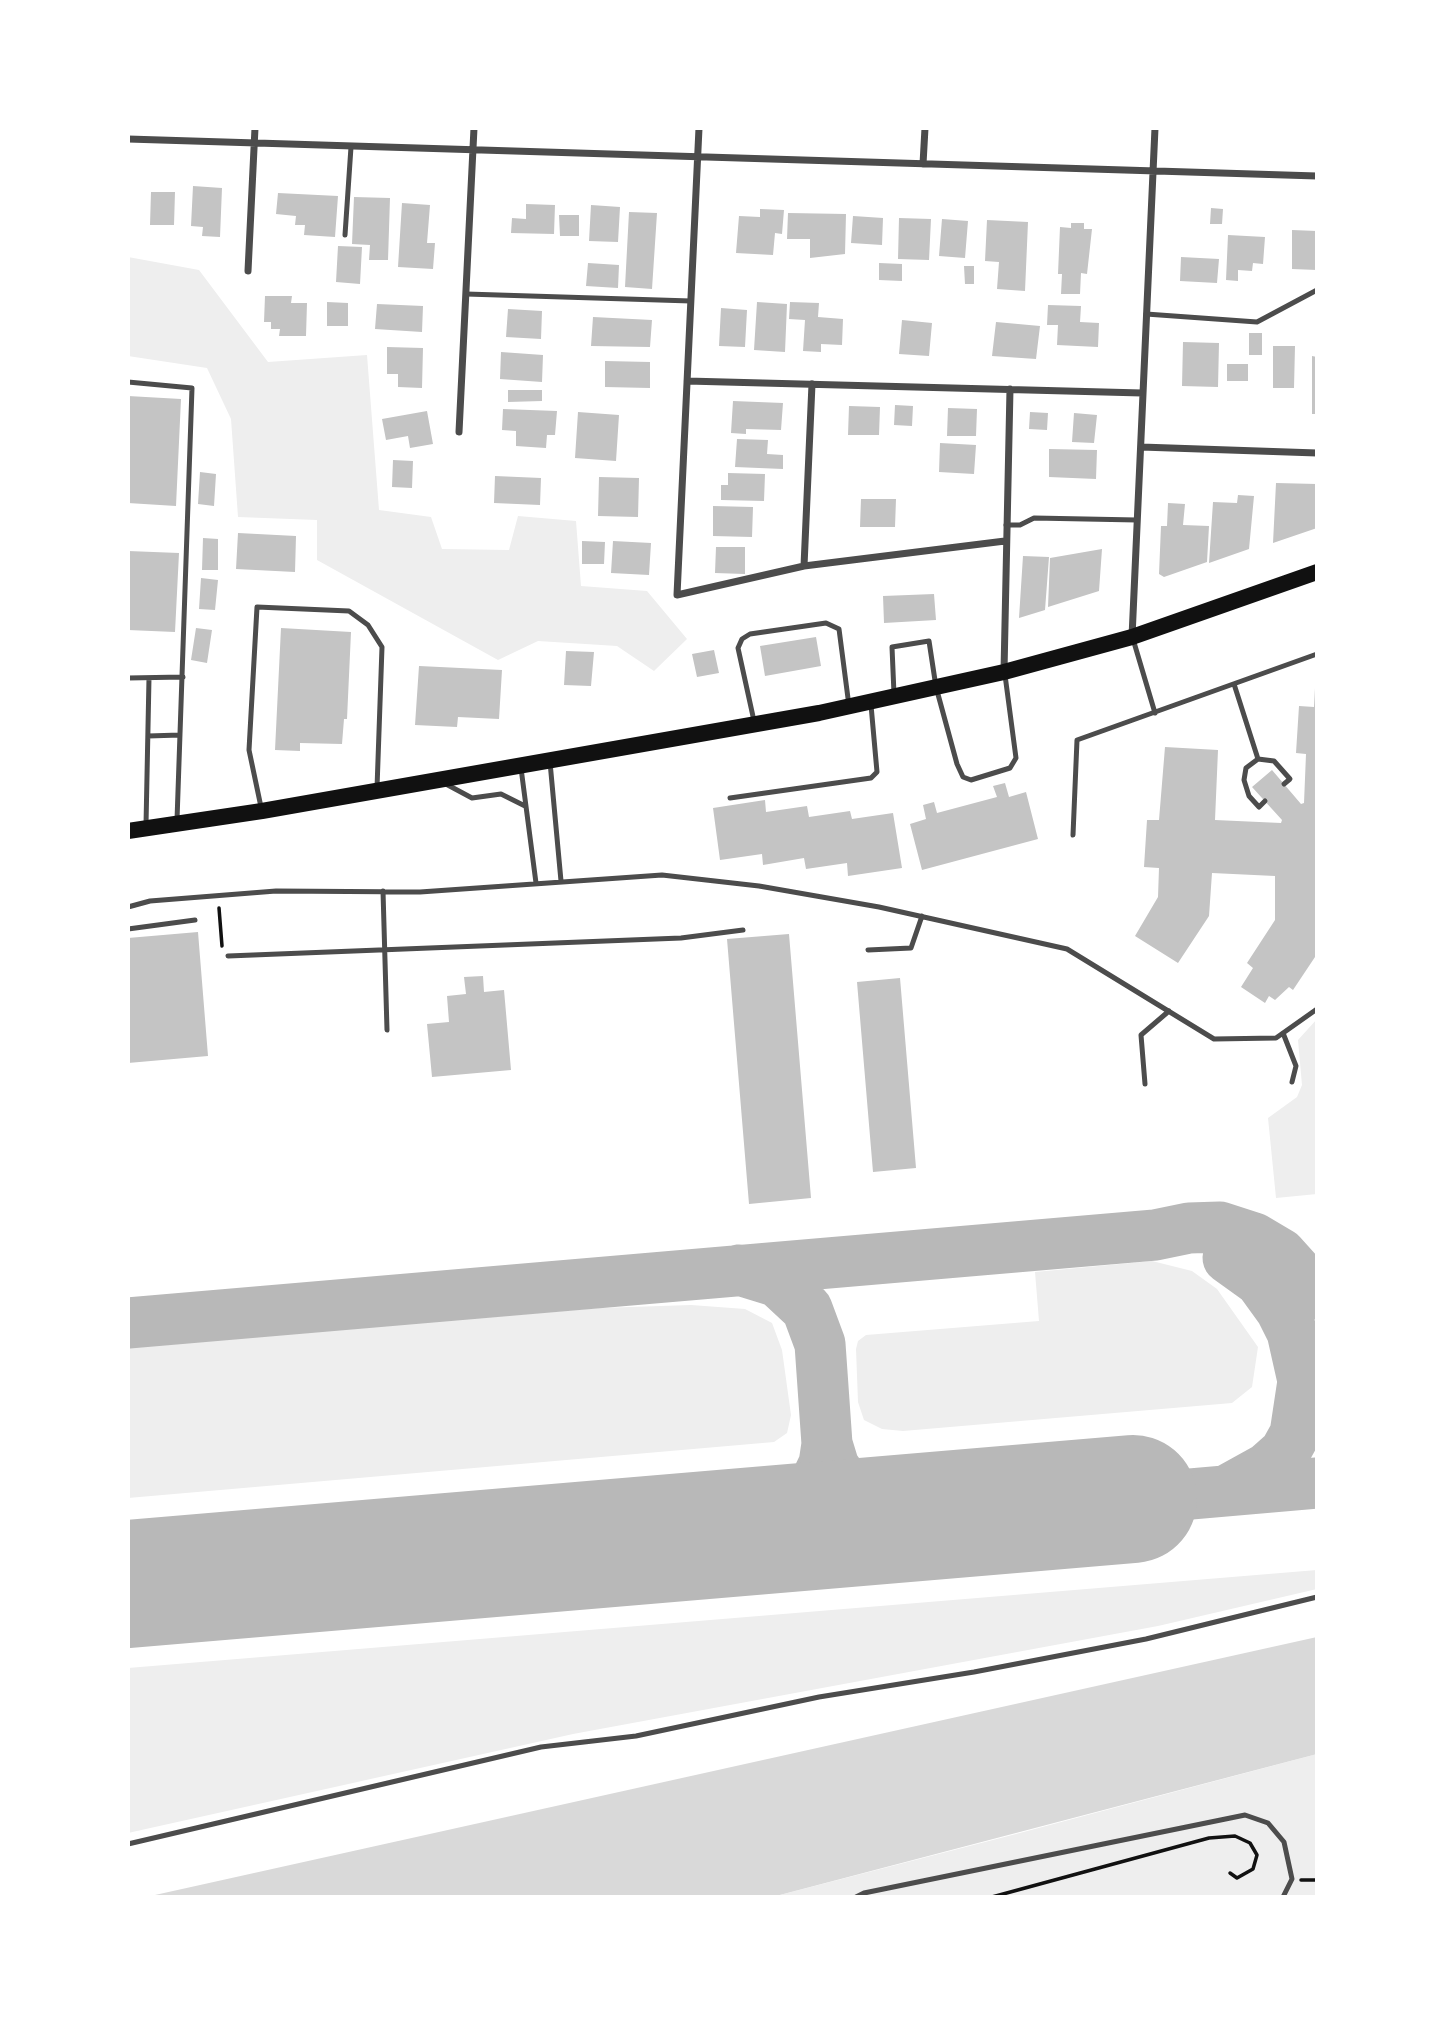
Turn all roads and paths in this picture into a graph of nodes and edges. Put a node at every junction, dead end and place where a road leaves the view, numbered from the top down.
1 (255, 128) edge
2 (474, 128) edge
3 (699, 128) edge
4 (925, 128) edge
5 (1155, 128) edge
6 (128, 139) edge
7 (254, 143) junction
8 (351, 146) junction
9 (473, 150) junction
10 (698, 157) junction
11 (923, 164) junction
12 (1153, 171) junction
13 (1317, 176) edge
14 (345, 235) dead end
15 (248, 271) dead end
16 (1317, 290) edge
17 (466, 294) junction
18 (691, 301) junction
19 (1146, 314) junction
20 (687, 381) junction
21 (128, 382) edge
22 (812, 384) junction
23 (1010, 389) junction
24 (1142, 393) junction
25 (458, 432) dead end
26 (1141, 447) junction
27 (1317, 453) edge
28 (1138, 520) junction
29 (1006, 525) junction
30 (1005, 541) junction
31 (804, 566) junction
32 (1317, 572) edge
33 (1132, 637) junction
34 (1317, 654) edge
35 (1004, 672) junction
36 (183, 677) junction
37 (128, 678) edge
38 (149, 678) junction
39 (1234, 684) junction
40 (936, 687) junction
41 (895, 696) junction
42 (871, 702) junction
43 (849, 706) junction
44 (1154, 713) junction
45 (755, 724) junction
46 (180, 735) junction
47 (148, 736) junction
48 (1258, 759) junction
49 (550, 761) junction
50 (520, 766) junction
51 (438, 780) junction
52 (1284, 784) dead end
53 (377, 791) junction
54 (730, 798) dead end
55 (1265, 802) dead end
56 (526, 806) junction
57 (262, 811) junction
58 (177, 824) junction
59 (146, 828) junction
60 (128, 831) edge
61 (1073, 835) dead end
62 (561, 881) junction
63 (537, 883) junction
64 (383, 891) junction
65 (219, 906) dead end
66 (128, 907) edge
67 (922, 916) junction
68 (195, 920) dead end
69 (128, 929) edge
70 (743, 930) dead end
71 (221, 935) dead end
72 (385, 948) junction
73 (867, 950) dead end
74 (228, 956) dead end
75 (1317, 1009) edge
76 (1169, 1011) junction
77 (387, 1030) dead end
78 (1283, 1033) junction
79 (1292, 1083) dead end
80 (1145, 1084) dead end
81 (1316, 1598) edge
82 (128, 1844) edge
83 (1230, 1873) dead end
84 (1012, 1893) junction
85 (856, 1897) edge
86 (992, 1897) edge
87 (1018, 1897) edge
88 (1283, 1897) edge

1 - 7 street
2 - 9 street
3 - 10 street
4 - 11 street
5 - 12 street
6 - 7 street
7 - 8 street
7 - 15 street
8 - 9 street
8 - 14 lane
9 - 10 street
9 - 17 street
10 - 11 street
10 - 18 street
11 - 12 street
12 - 13 street
12 - 19 street
16 - 19 lane
17 - 18 lane
17 - 25 street
18 - 20 street
19 - 24 street
20 - 22 street
20 - 31 street
21 - 36 lane
22 - 23 street
22 - 31 street
23 - 24 street
23 - 29 street
24 - 26 street
26 - 27 street
26 - 28 street
28 - 29 lane
28 - 33 street
29 - 30 street
30 - 31 street
30 - 35 street
32 - 33 main road
33 - 35 main road
33 - 44 lane
34 - 39 lane
35 - 40 main road
35 - 40 lane
36 - 38 lane
36 - 46 lane
37 - 38 lane
38 - 47 lane
39 - 44 lane
39 - 48 lane
40 - 41 main road
40 - 41 lane
41 - 42 main road
42 - 43 main road
42 - 54 lane
43 - 45 main road
43 - 45 lane
44 - 61 lane
45 - 49 main road
46 - 47 lane
46 - 58 lane
47 - 59 lane
48 - 52 lane
48 - 55 lane
49 - 50 main road
49 - 62 lane
50 - 51 main road
50 - 56 lane
51 - 53 main road
51 - 56 lane
53 - 57 main road
53 - 57 lane
56 - 63 lane
57 - 58 main road
58 - 59 main road
59 - 60 main road
62 - 63 lane
62 - 67 lane
63 - 64 lane
64 - 66 lane
64 - 72 lane
65 - 71 path
67 - 73 lane
67 - 76 lane
68 - 69 lane
70 - 72 lane
72 - 74 lane
72 - 77 lane
75 - 78 lane
76 - 78 lane
76 - 80 lane
78 - 79 lane
81 - 82 lane
83 - 84 path
84 - 86 path
84 - 87 path
85 - 88 lane

